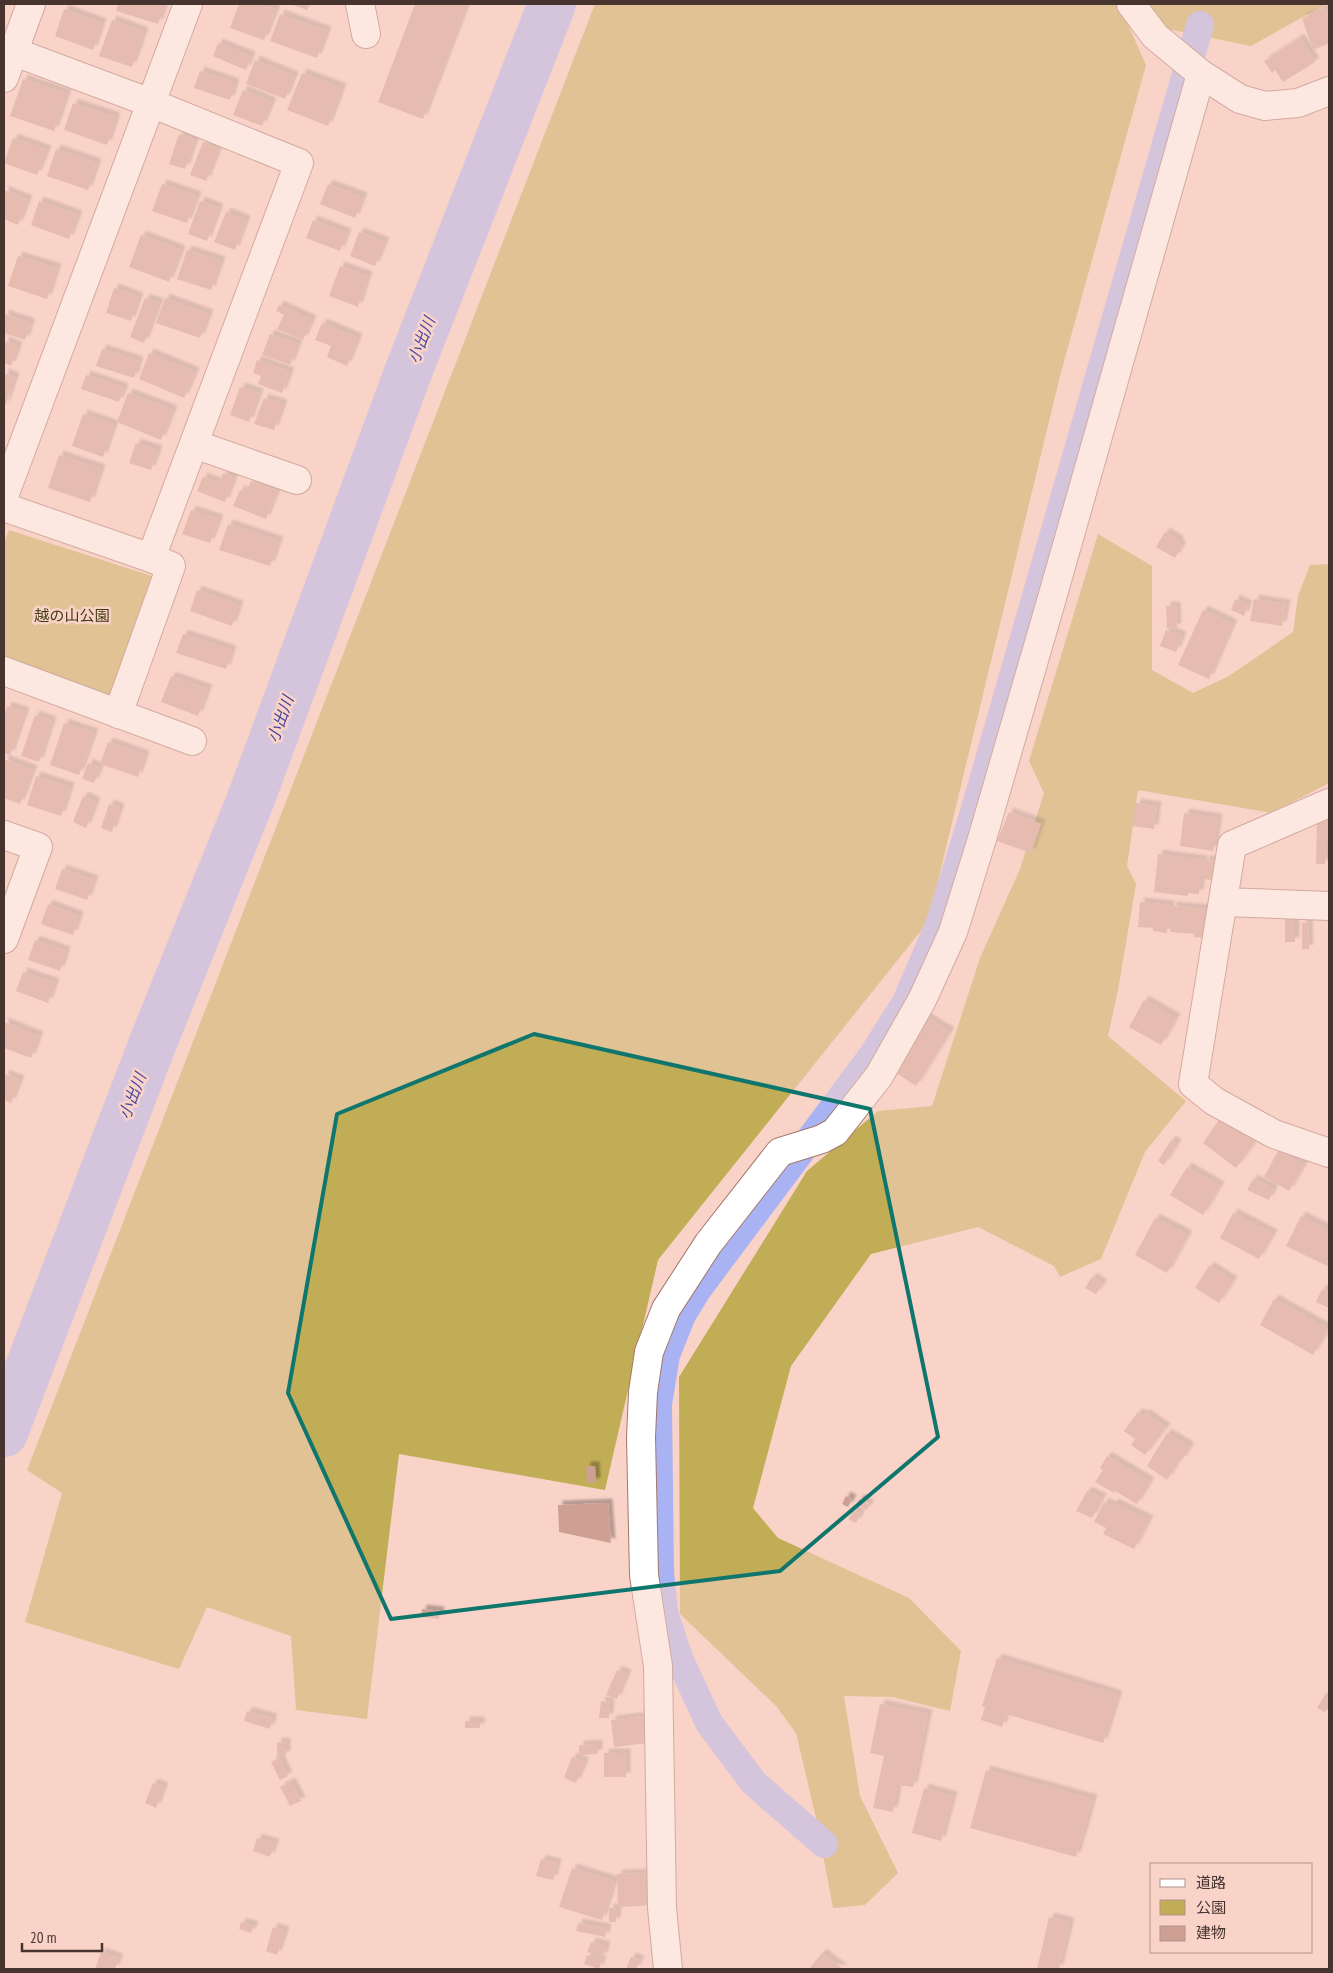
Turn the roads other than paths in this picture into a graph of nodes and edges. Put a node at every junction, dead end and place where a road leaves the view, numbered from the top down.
1 (32, 4) edge
2 (188, 4) edge
3 (360, 4) edge
4 (1131, 4) edge
5 (366, 34) dead end
6 (9, 50) edge
7 (1192, 67) junction
8 (4, 78) edge
9 (1329, 91) edge
10 (151, 103) junction
11 (194, 444) junction
12 (297, 480) dead end
13 (4, 496) edge
14 (4, 507) edge
15 (151, 558) junction
16 (4, 671) edge
17 (118, 714) junction
18 (192, 741) dead end
19 (1329, 803) edge
20 (4, 835) edge
21 (1224, 902) junction
22 (1329, 906) edge
23 (4, 939) edge
24 (1329, 1153) edge
25 (668, 1969) edge

1 - 6 street
2 - 10 street
3 - 5 street
4 - 7 street
6 - 8 street
6 - 10 street
7 - 9 street
7 - 25 street
10 - 11 street
10 - 13 street
11 - 12 street
11 - 15 street
14 - 15 street
15 - 17 street
16 - 17 street
17 - 18 street
19 - 21 street
20 - 23 street
21 - 22 street
21 - 24 street

